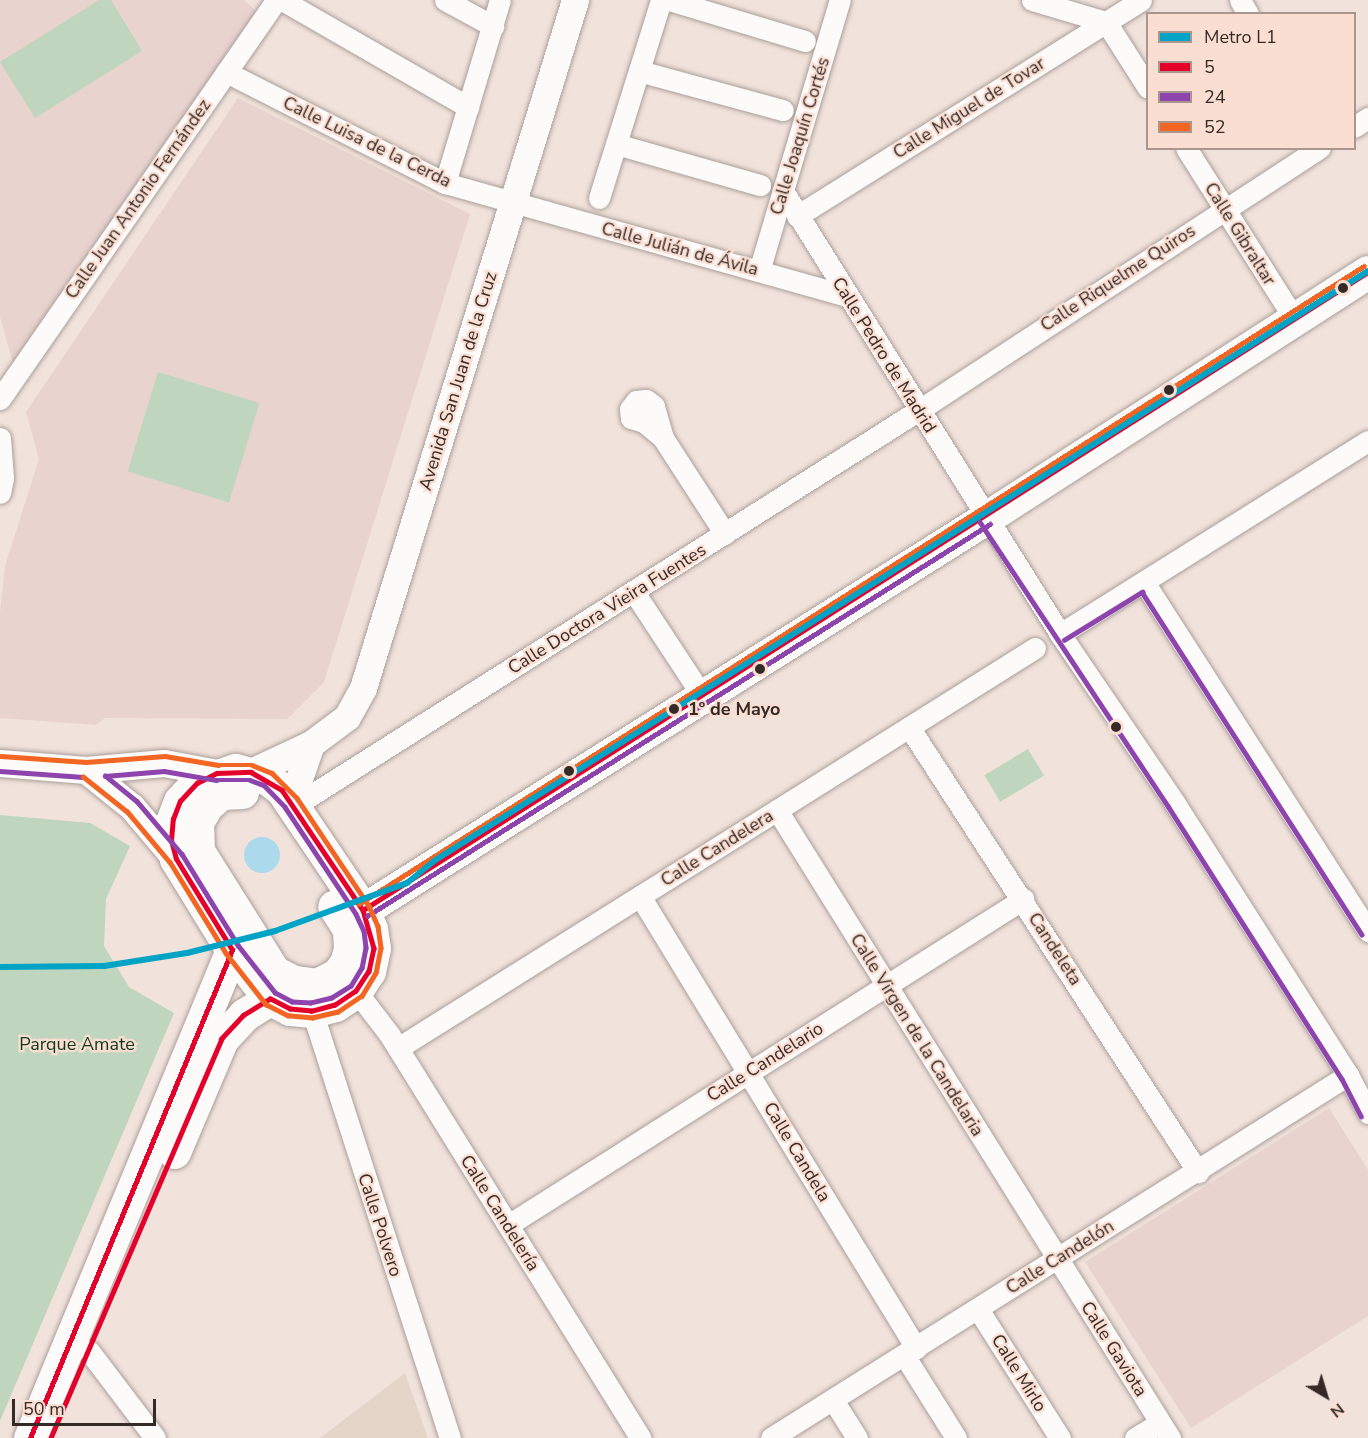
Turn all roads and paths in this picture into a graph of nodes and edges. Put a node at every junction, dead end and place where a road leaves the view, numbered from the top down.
1 (276, 0) edge
2 (282, 0) edge
3 (445, 0) edge
4 (500, 0) edge
5 (575, 0) edge
6 (661, 0) edge
7 (669, 0) edge
8 (840, 0) edge
9 (1032, 0) edge
10 (1141, 0) edge
11 (1106, 22) junction
12 (493, 26) junction
13 (806, 41) dead end
14 (639, 71) junction
15 (226, 72) junction
16 (1146, 85) edge
17 (468, 107) junction
18 (783, 110) dead end
19 (616, 144) junction
20 (1187, 150) edge
21 (1317, 150) edge
22 (445, 183) junction
23 (760, 184) dead end
24 (783, 191) junction
25 (599, 198) dead end
26 (512, 203) junction
27 (1224, 209) junction
28 (797, 216) junction
29 (759, 271) junction
30 (1368, 272) edge
31 (847, 296) junction
32 (1294, 320) junction
33 (0, 399) edge
34 (919, 410) junction
35 (0, 438) edge
36 (663, 438) dead end
37 (1368, 441) edge
38 (1, 483) edge
39 (986, 518) junction
40 (725, 534) junction
41 (1144, 582) junction
42 (634, 592) junction
43 (1060, 634) junction
44 (1035, 648) dead end
45 (703, 698) junction
46 (909, 727) junction
47 (311, 744) junction
48 (0, 763) edge
49 (86, 770) junction
50 (251, 772) junction
51 (217, 773) junction
52 (293, 804) junction
53 (777, 810) junction
54 (176, 859) junction
55 (314, 867) junction
56 (640, 896) junction
57 (1023, 899) junction
58 (360, 905) junction
59 (1368, 931) edge
60 (232, 950) junction
61 (886, 986) junction
62 (356, 991) junction
63 (270, 999) junction
64 (312, 1011) junction
65 (398, 1048) junction
66 (748, 1073) junction
67 (1358, 1075) edge
68 (1368, 1113) edge
69 (1198, 1172) junction
70 (508, 1225) junction
71 (1057, 1259) junction
72 (978, 1309) junction
73 (89, 1351) junction
74 (910, 1351) junction
75 (833, 1400) junction
76 (1165, 1430) edge
77 (30, 1438) edge
78 (51, 1438) edge
79 (155, 1438) edge
80 (450, 1438) edge
81 (640, 1438) edge
82 (771, 1438) edge
83 (857, 1438) edge
84 (956, 1438) edge
85 (1060, 1438) edge
86 (1135, 1438) edge

1 - 15 street, Calle Juan Antonio Fernández
2 - 17 street
3 - 12 street
4 - 12 street
5 - 26 street, Avenida San Juan de la Cruz
6 - 14 street
7 - 13 street
8 - 24 street, Calle Joaquín Cortés
9 - 11 street
10 - 11 street, Calle Miguel de Tovar
11 - 16 street
11 - 28 street, Calle Miguel de Tovar
12 - 17 street
14 - 18 street
14 - 19 street
15 - 22 street, Calle Luisa de la Cerda
15 - 33 street, Calle Juan Antonio Fernández
17 - 22 street
19 - 23 street
19 - 25 street
20 - 27 street, Calle Gibraltar
21 - 27 street, Calle Riquelme Quiros
22 - 26 street, Calle Luisa de la Cerda
24 - 28 street, Calle Pedro de Madrid
24 - 29 street, Calle Joaquín Cortés
26 - 29 street, Calle Julián de Ávila
26 - 47 street, Avenida San Juan de la Cruz
27 - 32 street, Calle Gibraltar
27 - 34 street, Calle Riquelme Quiros
28 - 31 street, Calle Pedro de Madrid
29 - 31 street, Calle Julián de Ávila
30 - 32 main road
31 - 34 street, Calle Pedro de Madrid
32 - 39 main road
34 - 39 street, Calle Pedro de Madrid
34 - 40 street, Calle Doctora Vieira Fuentes
35 - 38 street
36 - 40 street
37 - 41 street
39 - 43 street, Calle Pedro de Madrid
39 - 45 main road
40 - 42 street, Calle Doctora Vieira Fuentes
41 - 43 street
41 - 59 street
42 - 45 street
42 - 52 street, Calle Doctora Vieira Fuentes
43 - 67 street, Calle Pedro de Madrid
44 - 46 street, Calle Candelera
45 - 58 main road
46 - 53 street, Calle Candelera
46 - 57 street, Candeleta
47 - 50 street, Avenida San Juan de la Cruz
47 - 52 street
48 - 49 street
49 - 51 street
49 - 54 street
50 - 51 main road
50 - 52 main road
51 - 54 main road
52 - 58 main road
53 - 56 street, Calle Candelera
53 - 61 street, Calle Virgen de la Candelaria
54 - 60 main road
55 - 55 main road
55 - 58 main road
56 - 65 street, Calle Candelera
56 - 66 street, Calle Candela
57 - 61 street, Calle Candelario
57 - 69 street, Candeleta
58 - 62 main road
60 - 63 main road
60 - 77 main road
61 - 66 street, Calle Candelario
61 - 71 street, Calle Virgen de la Candelaria
62 - 64 main road
62 - 65 street, Calle Candelería
63 - 64 main road
63 - 73 main road
64 - 80 street, Calle Polvero
65 - 70 street, Calle Candelería
66 - 70 street, Calle Candelario
66 - 74 street, Calle Candela
67 - 68 street, Calle Pedro de Madrid
67 - 69 street, Calle Candelón
69 - 71 street, Calle Candelón
70 - 81 street, Calle Candelería
71 - 72 street, Calle Candelón
71 - 76 street, Calle Gaviota
72 - 74 street, Calle Candelón
72 - 85 street, Calle Mirlo
73 - 78 main road
73 - 79 street
74 - 75 street, Calle Candelón
74 - 84 street, Calle Candela
75 - 82 street, Calle Candelón
75 - 83 street
76 - 86 street

